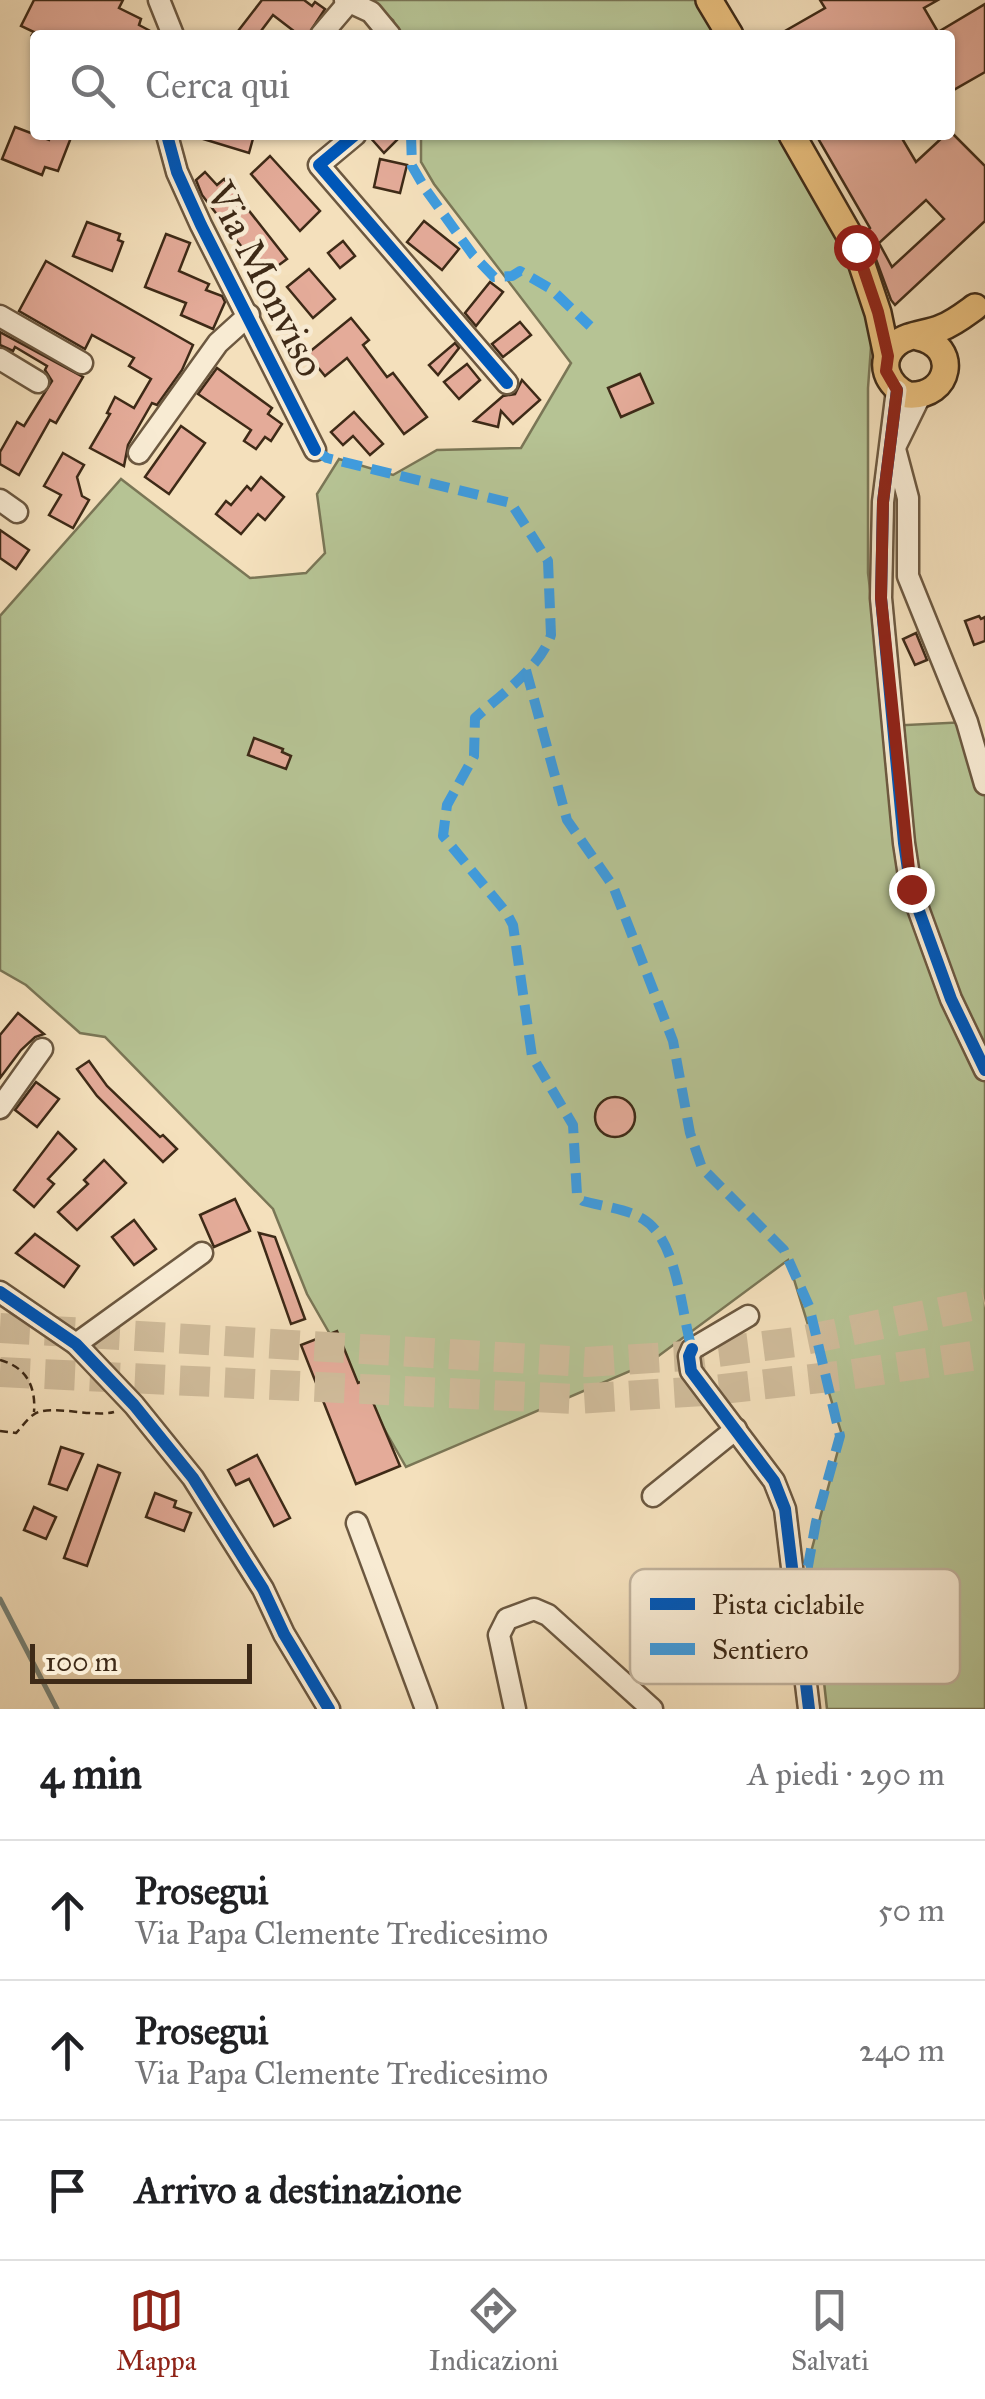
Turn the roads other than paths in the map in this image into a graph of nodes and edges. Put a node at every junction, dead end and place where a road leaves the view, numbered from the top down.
1 (160, 0) edge
2 (708, 0) edge
3 (347, 1) edge
4 (171, 30) edge
5 (325, 30) edge
6 (386, 30) edge
7 (727, 30) edge
8 (167, 140) edge
9 (350, 140) edge
10 (795, 140) edge
11 (980, 300) edge
12 (249, 315) junction
13 (0, 316) edge
14 (904, 344) junction
15 (0, 358) edge
16 (945, 359) junction
17 (82, 363) dead end
18 (38, 382) dead end
19 (507, 383) dead end
20 (909, 393) junction
21 (315, 450) dead end
22 (138, 452) dead end
23 (892, 452) junction
24 (985, 784) edge
25 (42, 1049) dead end
26 (985, 1070) edge
27 (0, 1108) edge
28 (202, 1253) dead end
29 (0, 1292) edge
30 (748, 1316) dead end
31 (76, 1344) junction
32 (736, 1429) junction
33 (654, 1496) dead end
34 (358, 1523) dead end
35 (792, 1569) edge
36 (807, 1684) edge
37 (328, 1709) edge
38 (426, 1709) edge
39 (515, 1709) edge
40 (652, 1709) edge
41 (810, 1709) edge

1 - 4 street
2 - 7 main road
3 - 5 street
3 - 6 street
8 - 12 street, Via Monviso
9 - 19 street
10 - 14 main road
11 - 14 main road
11 - 16 main road
12 - 21 street, Via Monviso
12 - 22 street
13 - 17 street
14 - 16 main road
14 - 20 main road
15 - 18 street
16 - 20 main road
20 - 23 street
23 - 24 street
23 - 26 street
25 - 27 street
28 - 31 street
29 - 31 street
30 - 32 street
31 - 37 street
32 - 33 street
32 - 35 street
34 - 38 street
36 - 41 street
39 - 40 street

